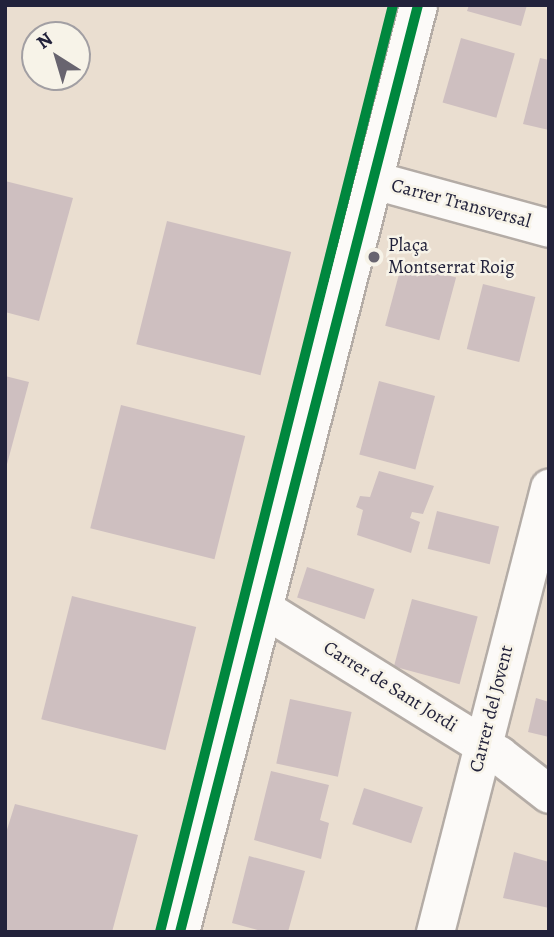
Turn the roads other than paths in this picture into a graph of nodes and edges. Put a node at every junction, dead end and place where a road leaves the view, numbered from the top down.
1 (418, 5) edge
2 (374, 180) junction
3 (549, 228) edge
4 (549, 487) edge
5 (263, 608) junction
6 (483, 745) junction
7 (549, 794) edge
8 (180, 932) edge
9 (435, 932) edge

1 - 2 street
2 - 3 street, Carrer Transversal
2 - 5 street
4 - 6 street, Carrer del Jovent
5 - 6 street, Carrer de Sant Jordi
5 - 8 street
6 - 7 street, Carrer de Sant Jordi
6 - 9 street, Carrer del Jovent

